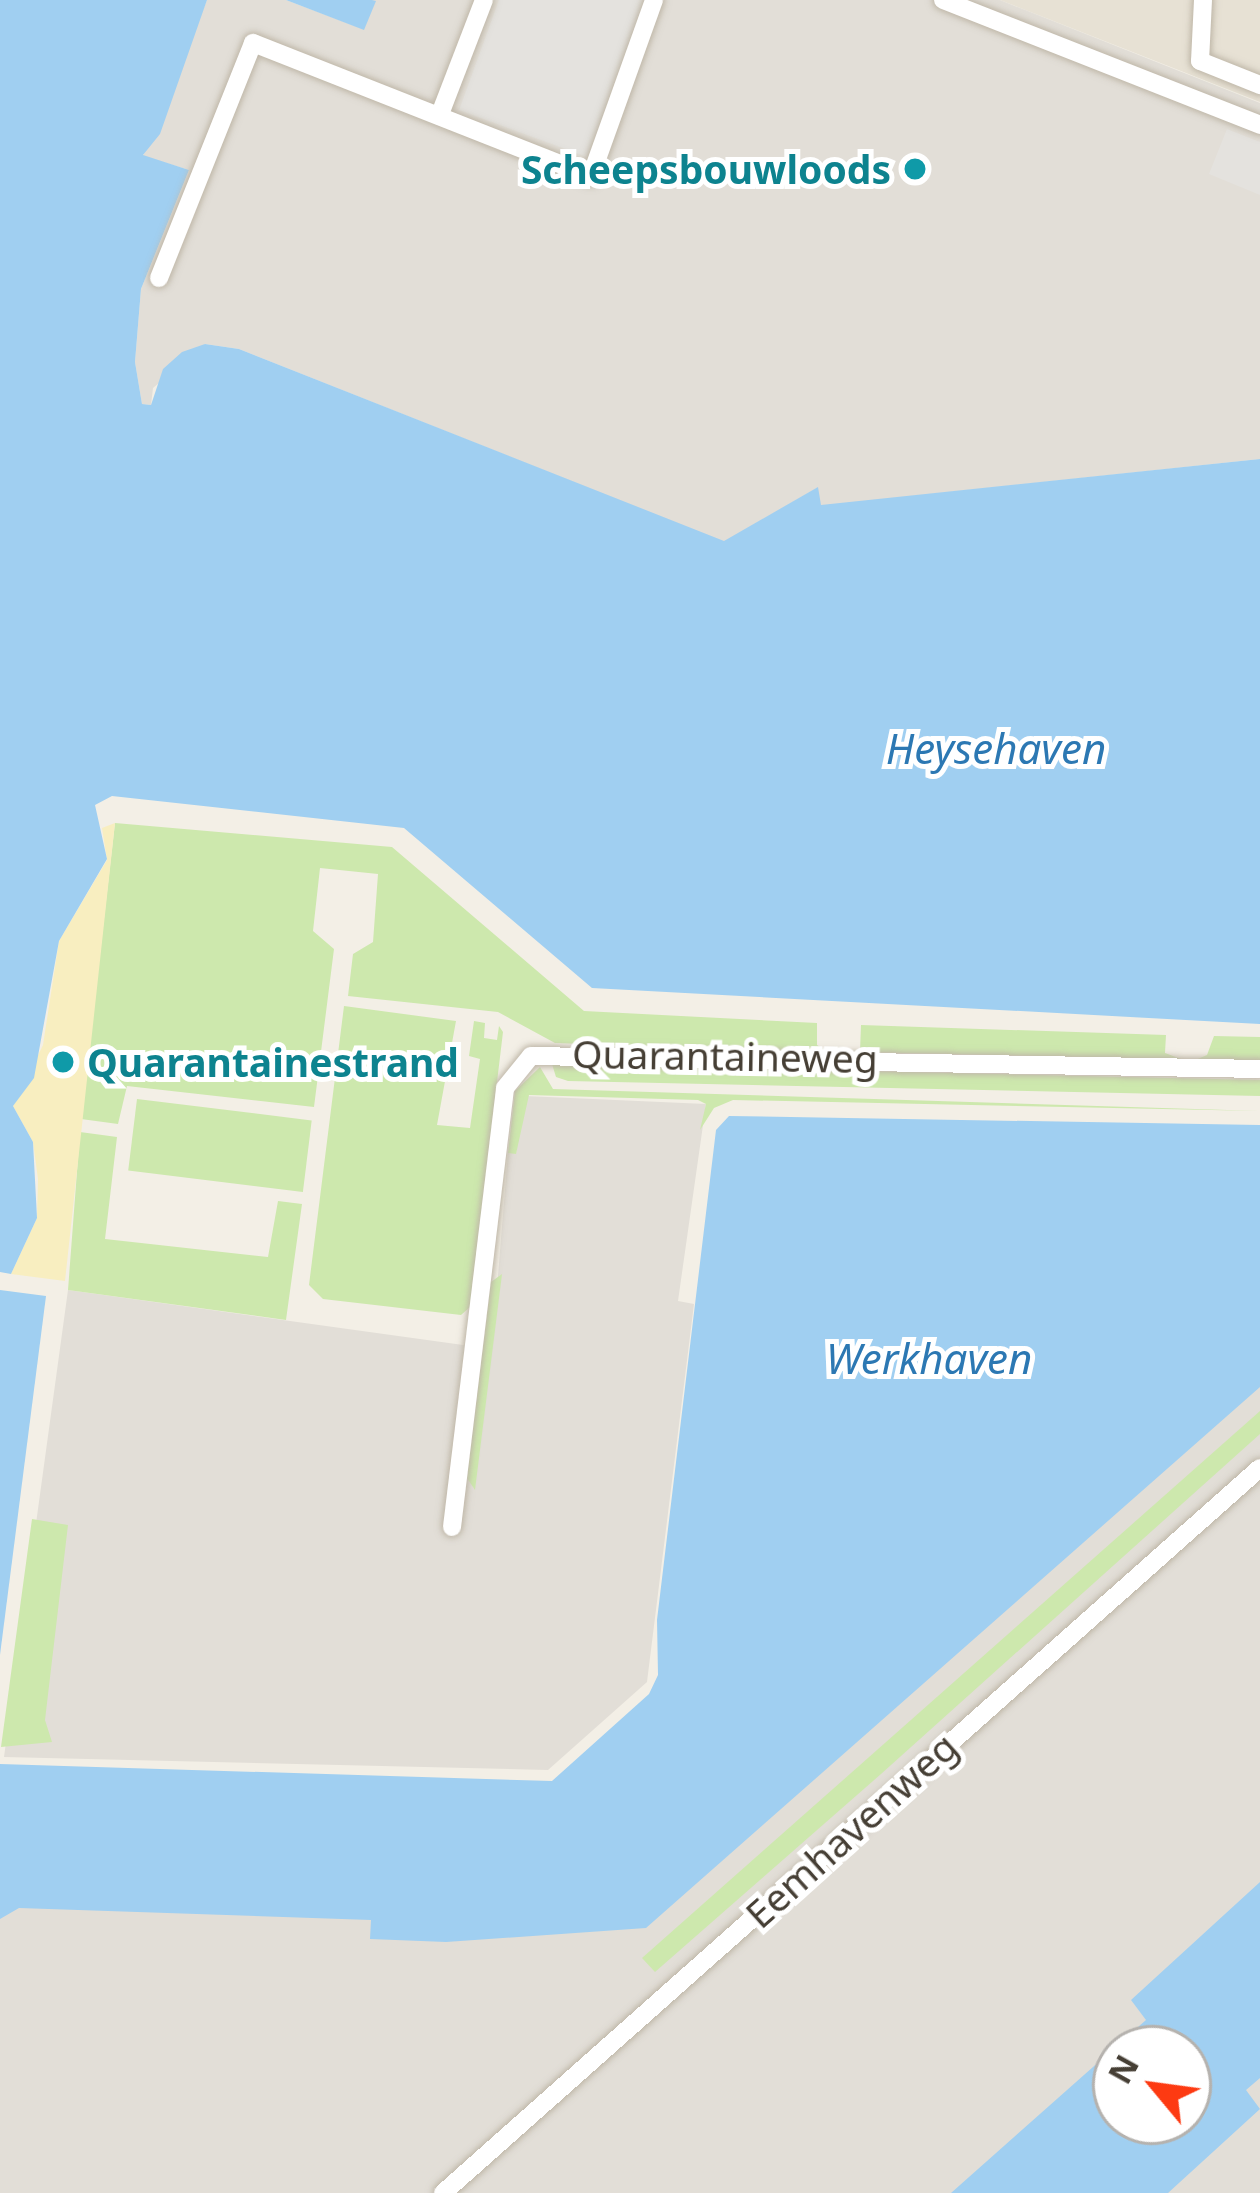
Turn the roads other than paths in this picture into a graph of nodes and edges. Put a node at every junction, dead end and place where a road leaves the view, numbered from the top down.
1 (484, 0) edge
2 (654, 0) edge
3 (943, 0) edge
4 (1203, 0) edge
5 (1260, 85) edge
6 (440, 114) junction
7 (1260, 125) edge
8 (159, 278) dead end
9 (1260, 1069) edge
10 (1260, 1468) edge
11 (452, 1527) dead end
12 (442, 2193) edge

1 - 6 street
2 - 6 street
3 - 7 street
4 - 5 street
6 - 8 street
9 - 11 street, Quarantaineweg
10 - 12 street, Eemhavenweg

